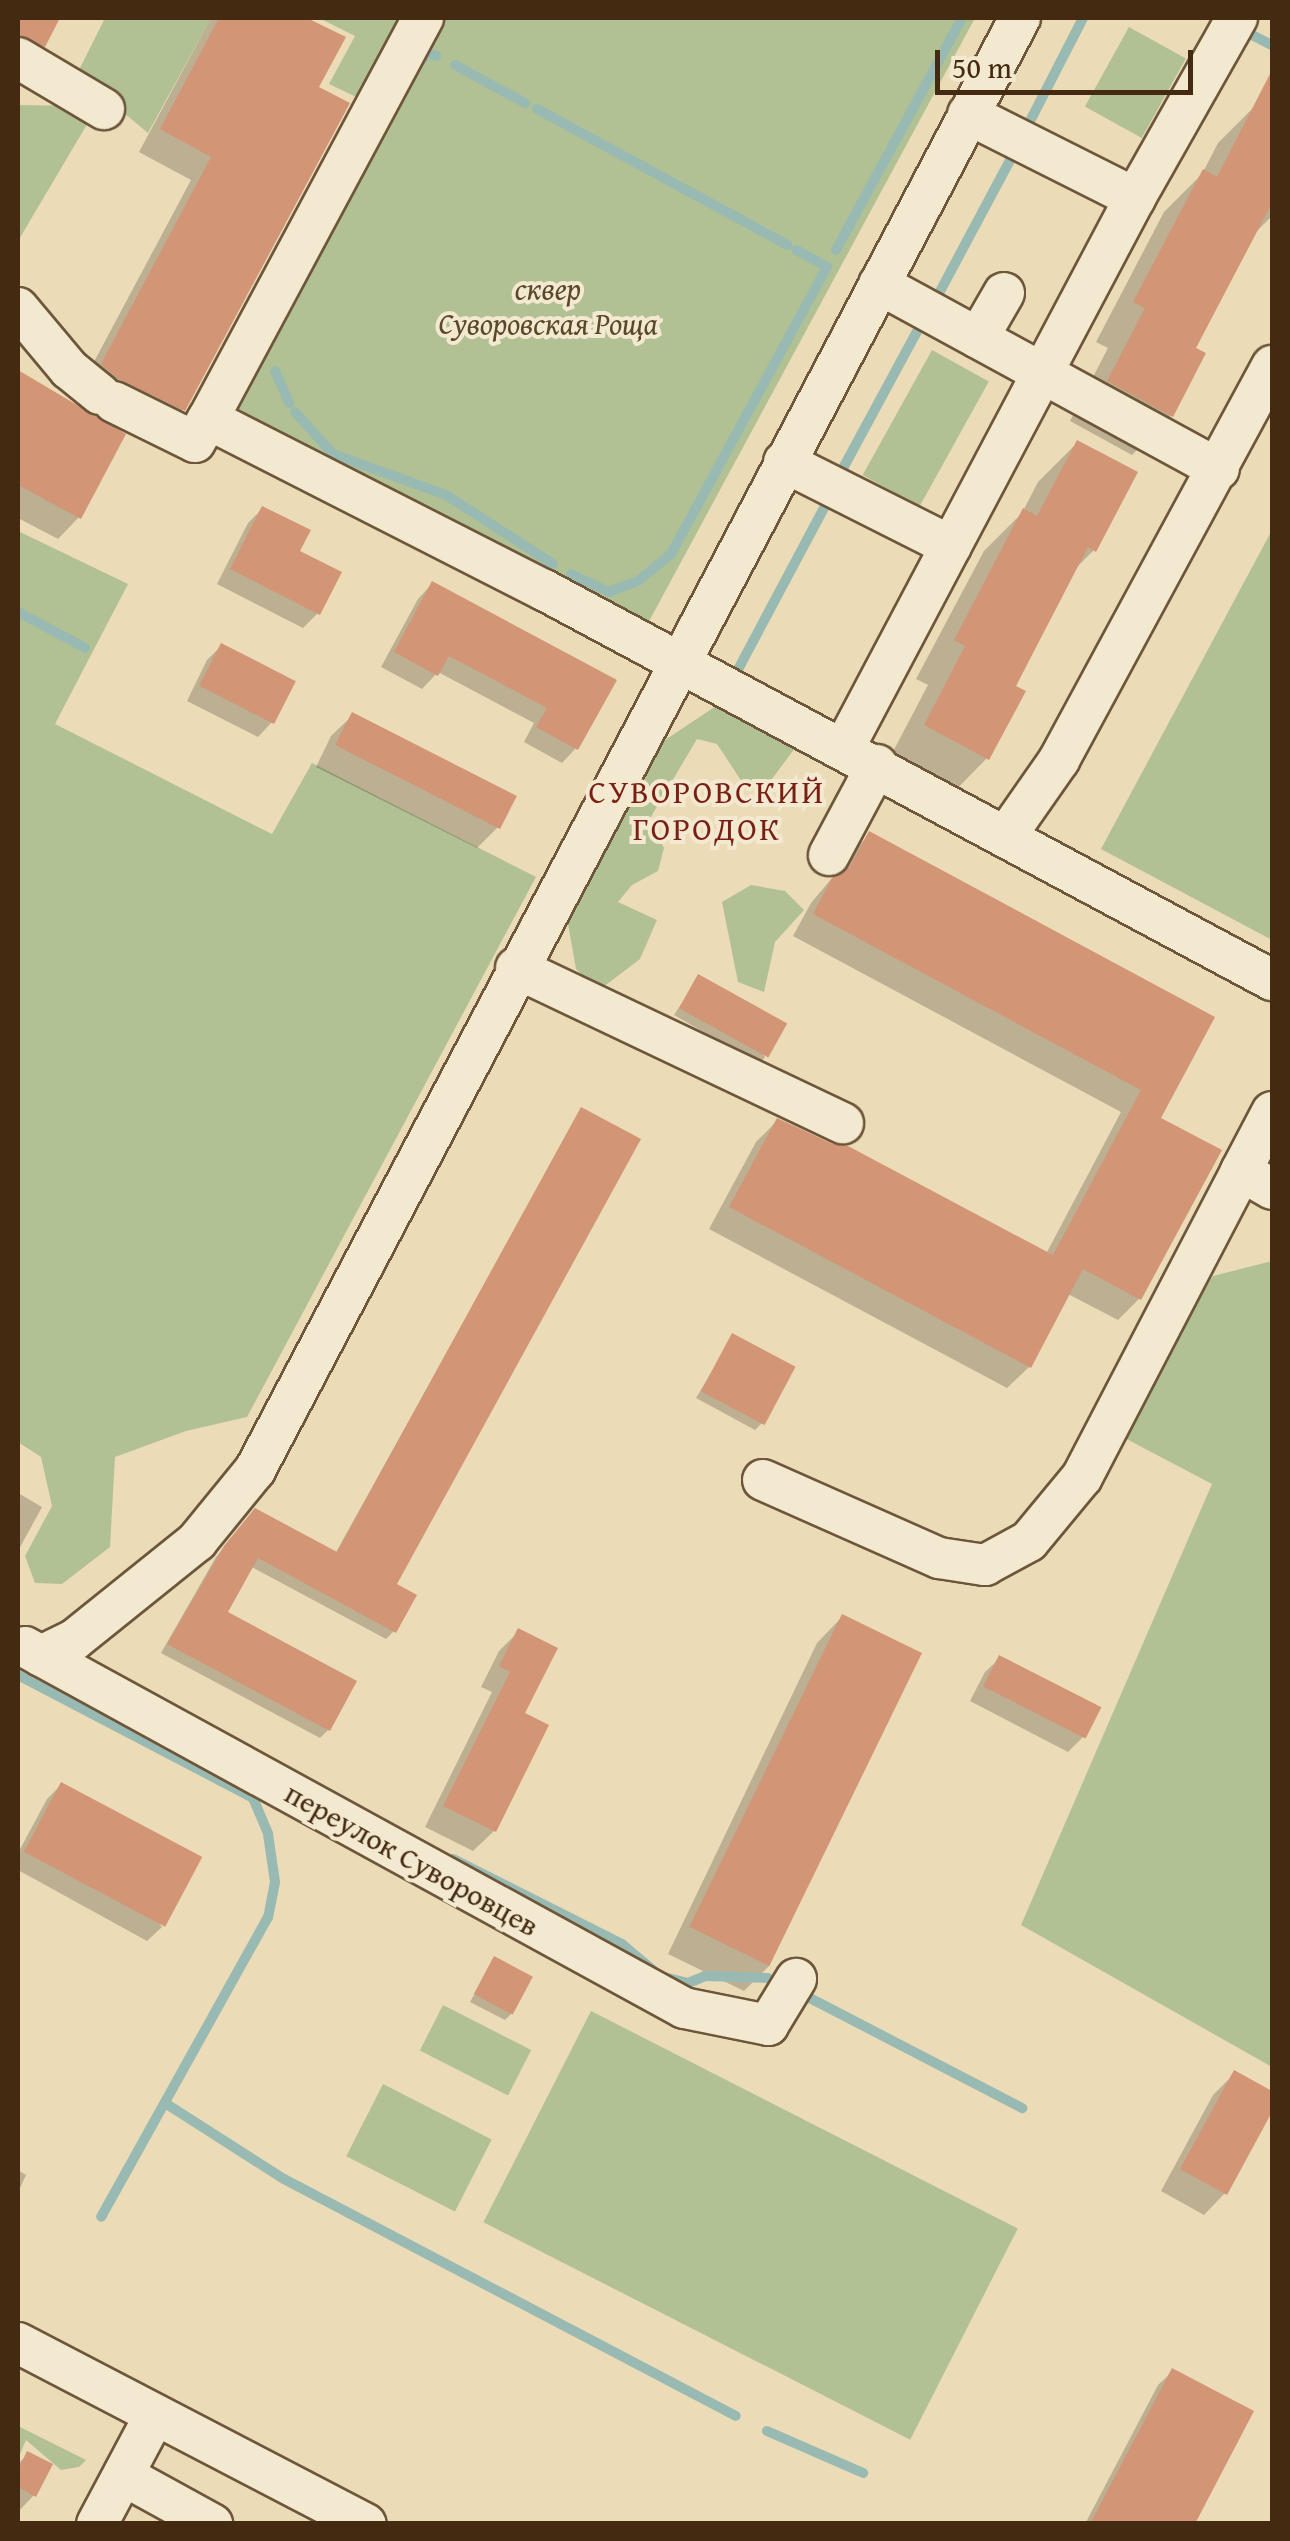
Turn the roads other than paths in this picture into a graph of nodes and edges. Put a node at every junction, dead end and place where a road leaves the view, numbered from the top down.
1 (422, 18) edge
2 (1020, 18) edge
3 (1237, 18) edge
4 (18, 58) edge
5 (104, 109) dead end
6 (968, 114) junction
7 (1135, 198) junction
8 (879, 284) junction
9 (1004, 293) dead end
10 (18, 308) edge
11 (978, 338) junction
12 (1272, 366) edge
13 (1043, 373) junction
14 (208, 419) junction
15 (784, 462) junction
16 (1219, 469) junction
17 (951, 546) junction
18 (679, 662) junction
19 (860, 757) junction
20 (1006, 836) junction
21 (828, 855) dead end
22 (516, 968) junction
23 (1272, 980) edge
24 (1272, 1112) edge
25 (843, 1123) dead end
26 (1257, 1180) edge
27 (763, 1480) dead end
28 (29, 1649) edge
29 (796, 1978) dead end
30 (18, 2343) edge
31 (155, 2415) junction
32 (125, 2472) junction
33 (345, 2518) edge
34 (97, 2524) edge
35 (212, 2524) edge

1 - 14 street
2 - 6 street
3 - 7 street
4 - 5 street
6 - 7 street
6 - 8 street
7 - 13 street
8 - 11 street
8 - 15 street
9 - 11 street
10 - 14 street
11 - 13 street
12 - 16 street
13 - 16 street
13 - 17 street
14 - 18 street
15 - 17 street
15 - 18 street
16 - 20 street
17 - 19 street
18 - 19 street
18 - 22 street
19 - 20 street
19 - 21 street
20 - 23 street
22 - 25 street
22 - 28 street
24 - 26 street
26 - 27 street
28 - 29 street, переулок Суворовцев
30 - 31 street
31 - 32 street
31 - 33 street
32 - 34 street
32 - 35 street

